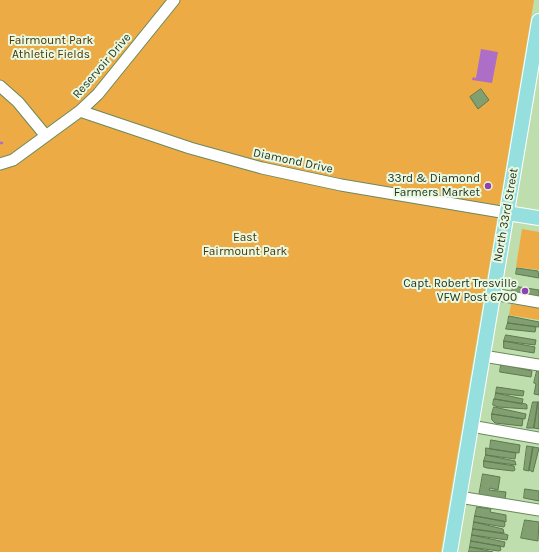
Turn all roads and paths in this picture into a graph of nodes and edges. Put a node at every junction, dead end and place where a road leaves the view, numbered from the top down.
1 (174, 0) edge
2 (539, 21) edge
3 (0, 86) edge
4 (80, 110) junction
5 (46, 136) junction
6 (0, 164) edge
7 (507, 213) junction
8 (539, 218) edge
9 (493, 294) junction
10 (539, 302) edge
11 (483, 356) junction
12 (539, 365) edge
13 (471, 426) junction
14 (539, 438) edge
15 (459, 497) junction
16 (539, 510) edge
17 (450, 552) edge

1 - 4 street, Reservoir Drive
2 - 7 main road, North 33rd Street
3 - 5 street
4 - 5 street, Reservoir Drive
4 - 7 street, Diamond Drive
5 - 6 street, Reservoir Drive
7 - 8 main road
7 - 9 main road, North 33rd Street
9 - 10 street
9 - 11 main road, North 33rd Street
11 - 12 street
11 - 13 main road, North 33rd Street
13 - 14 street
13 - 15 main road, North 33rd Street
15 - 16 street
15 - 17 main road, North 33rd Street

